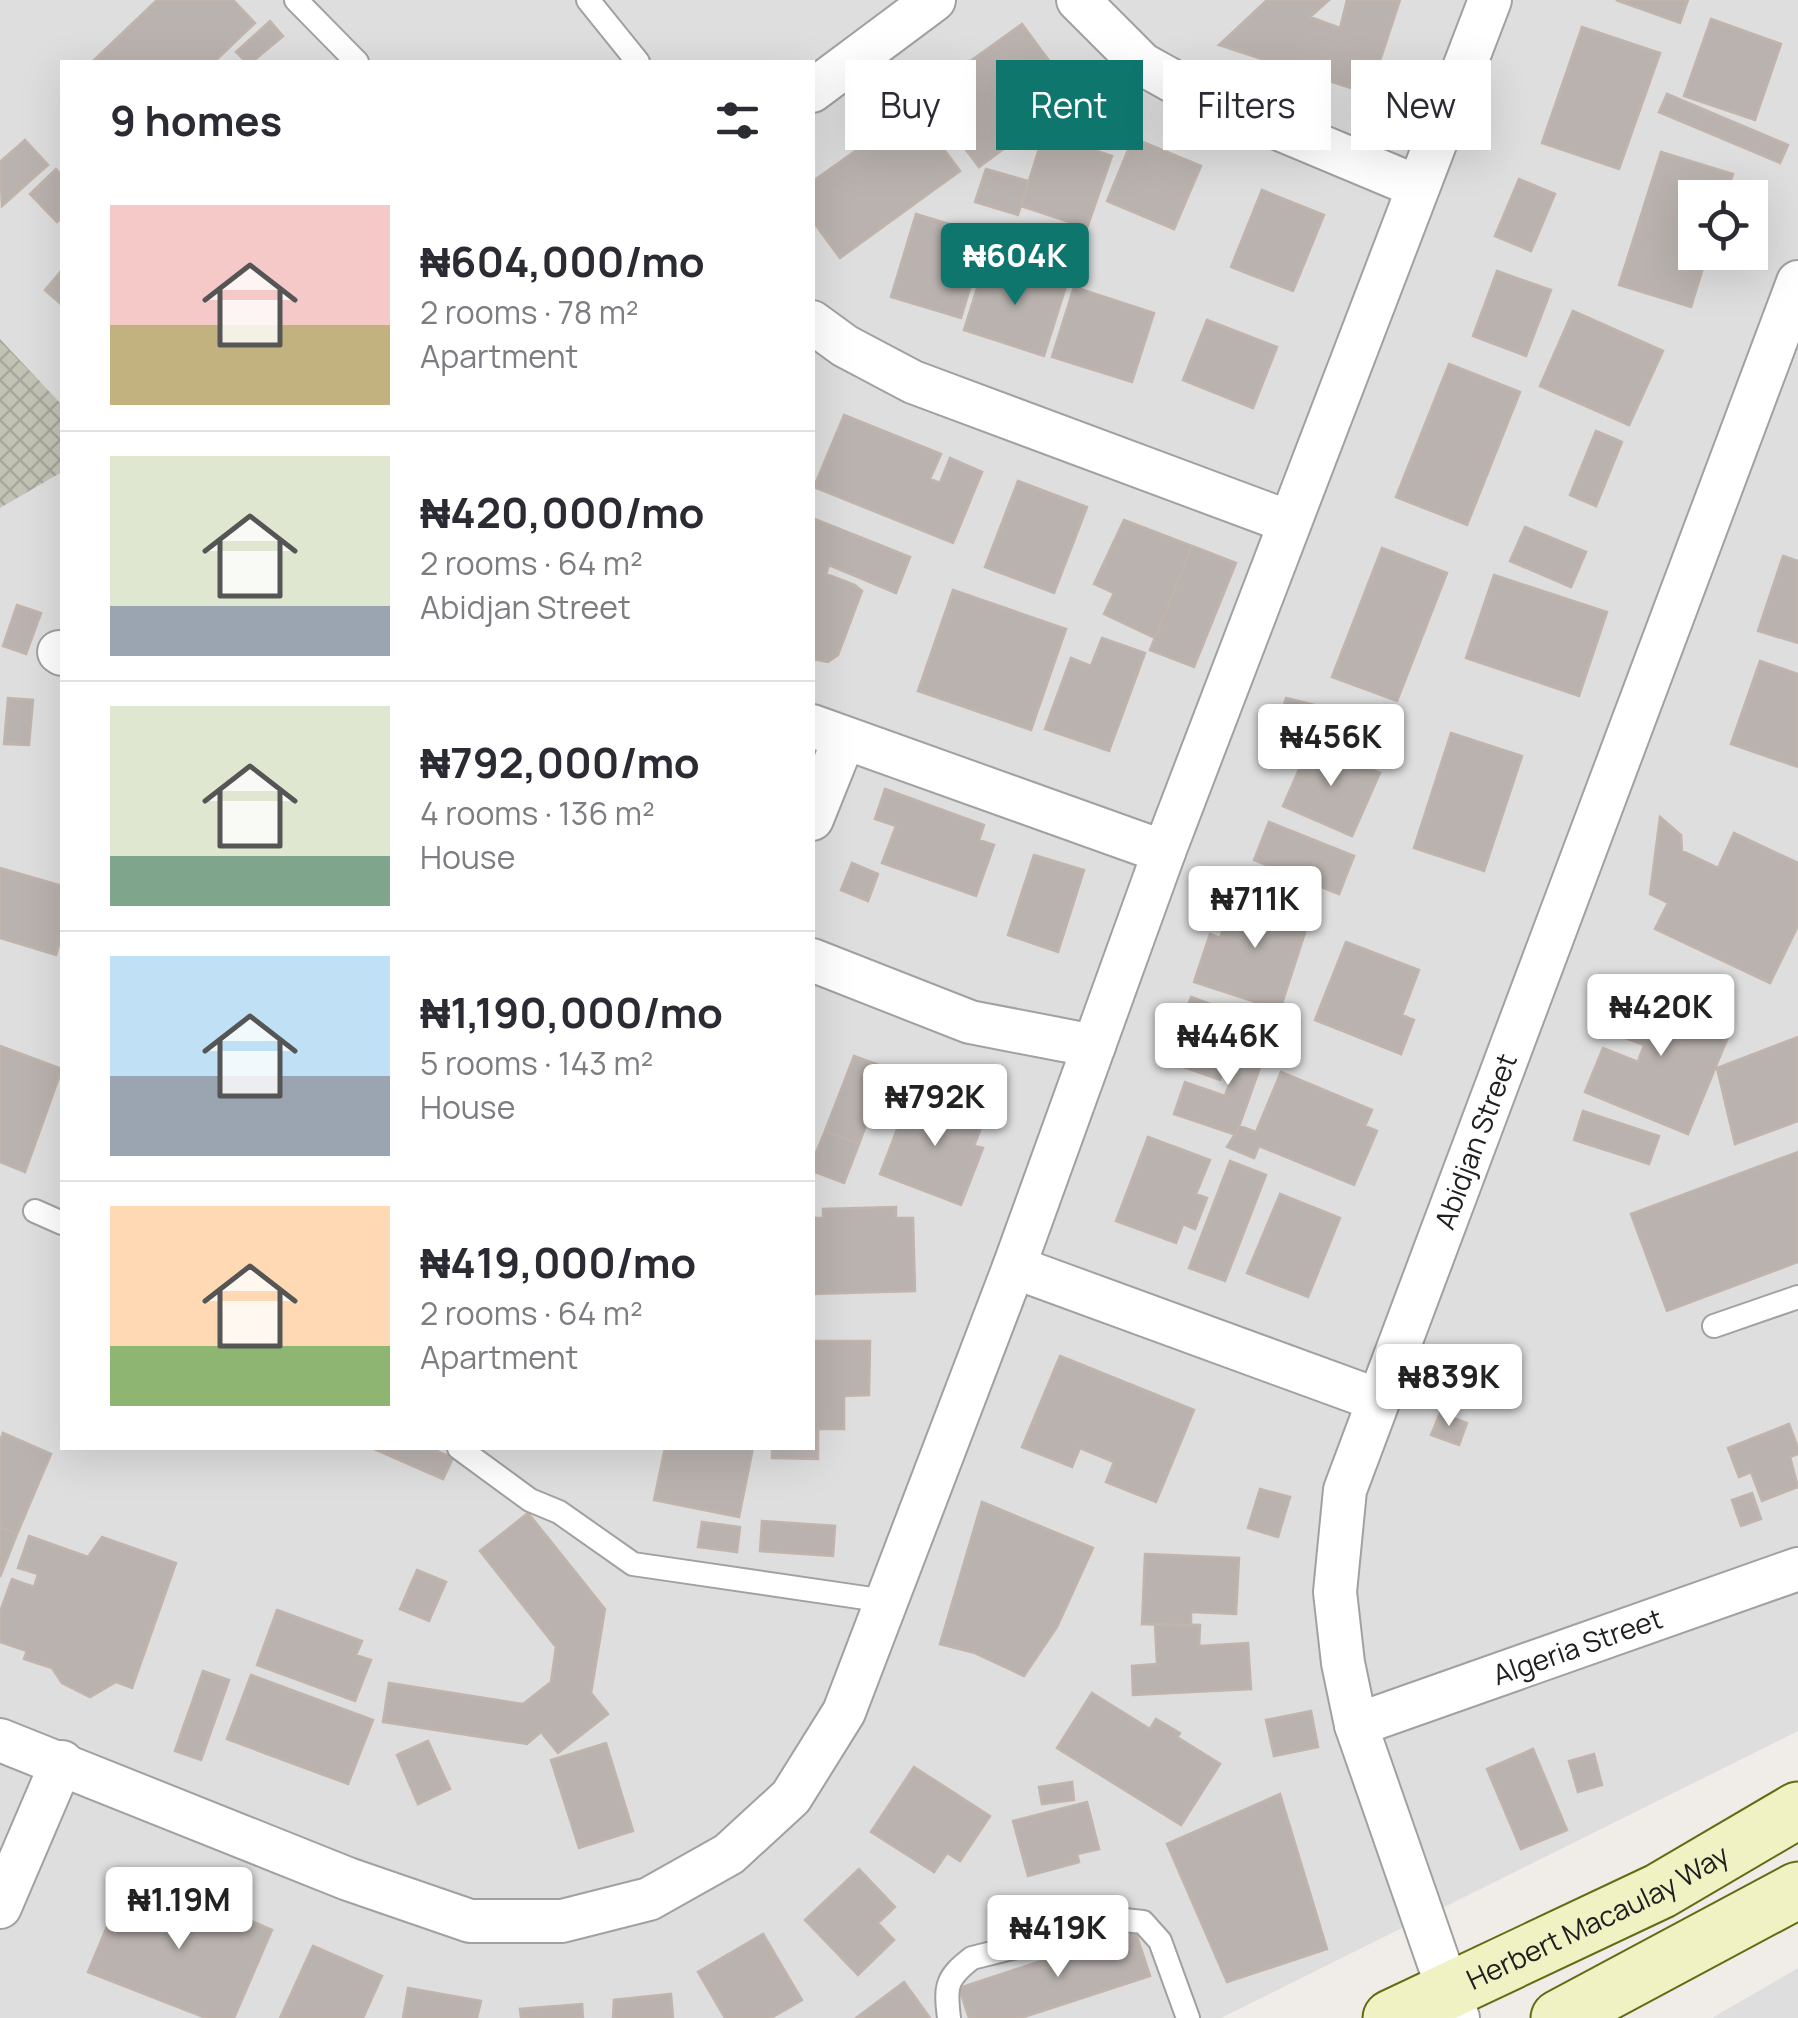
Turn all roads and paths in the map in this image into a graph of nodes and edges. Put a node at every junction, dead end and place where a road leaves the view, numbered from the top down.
1 (296, 0) edge
2 (588, 0) edge
3 (934, 0) edge
4 (1078, 0) edge
5 (1490, 0) edge
6 (354, 60) edge
7 (636, 60) edge
8 (815, 89) edge
9 (1418, 186) junction
10 (1798, 282) edge
11 (815, 324) edge
12 (1290, 522) junction
13 (828, 733) edge
14 (815, 803) edge
15 (1164, 852) junction
16 (815, 961) edge
17 (1094, 1046) junction
18 (35, 1211) dead end
19 (60, 1222) edge
20 (1014, 1267) junction
21 (1798, 1297) edge
22 (1714, 1326) dead end
23 (1378, 1400) junction
24 (462, 1450) edge
25 (1798, 1569) edge
26 (886, 1601) junction
27 (1356, 1725) junction
28 (0, 1740) edge
29 (62, 1762) junction
30 (1798, 1810) edge
31 (1798, 1890) edge
32 (0, 1908) edge
33 (1453, 2006) edge
34 (949, 2018) edge
35 (1188, 2018) edge
36 (1392, 2018) edge
37 (1559, 2018) edge

1 - 6 lane
2 - 7 lane
3 - 8 street
4 - 9 street
5 - 9 street
9 - 12 street
10 - 23 street, Abidjan Street
11 - 12 street
12 - 15 street
13 - 14 street
13 - 15 street
15 - 17 street
16 - 17 street
17 - 20 street
18 - 19 lane
20 - 23 street
20 - 26 street
21 - 22 lane
23 - 27 street, Abidjan Street
24 - 26 lane
25 - 27 street, Algeria Street
26 - 29 street
27 - 33 street, Abidjan Street
28 - 29 street
29 - 32 street
30 - 33 main road, Herbert Macaulay Way
31 - 37 main road
33 - 36 main road, Herbert Macaulay Way
34 - 35 lane

